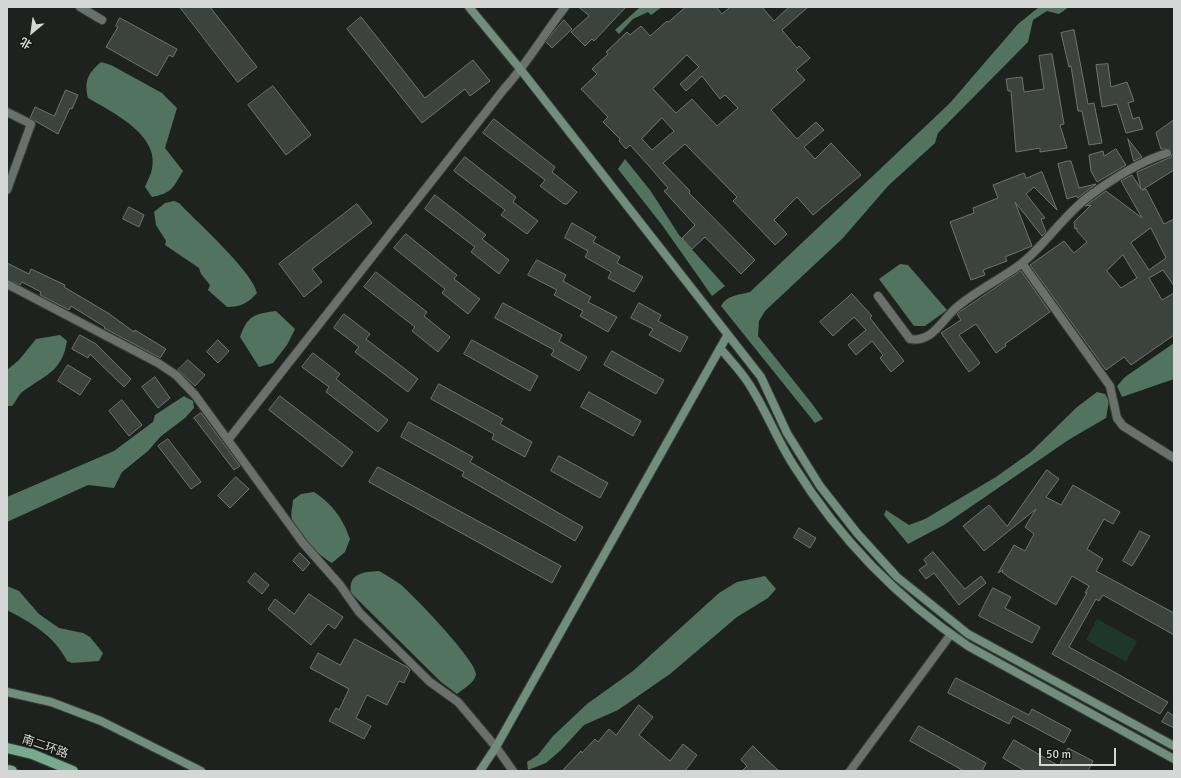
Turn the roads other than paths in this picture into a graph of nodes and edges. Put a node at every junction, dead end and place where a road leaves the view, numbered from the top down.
1 (80, 7) edge
2 (469, 7) edge
3 (565, 7) edge
4 (102, 20) dead end
5 (521, 70) junction
6 (7, 112) edge
7 (1168, 153) dead end
8 (7, 190) edge
9 (1022, 263) junction
10 (7, 284) edge
11 (878, 296) dead end
12 (727, 336) junction
13 (720, 348) junction
14 (228, 440) junction
15 (1174, 458) edge
16 (951, 634) junction
17 (7, 692) edge
18 (1174, 746) edge
19 (496, 747) junction
20 (7, 748) edge
21 (1174, 759) edge
22 (7, 770) edge
23 (12, 771) edge
24 (73, 771) edge
25 (202, 771) edge
26 (480, 771) edge
27 (512, 771) edge
28 (850, 771) edge

1 - 4 street
2 - 5 main road
3 - 5 street
5 - 12 main road
5 - 14 street
6 - 8 street
7 - 9 street
9 - 11 street
9 - 15 street
10 - 14 street
12 - 13 main road
12 - 18 main road
13 - 16 main road
13 - 19 main road
14 - 19 street
16 - 21 main road
16 - 28 street
17 - 25 main road
19 - 26 main road
19 - 27 street
20 - 24 main road, 南二环路
22 - 23 main road

